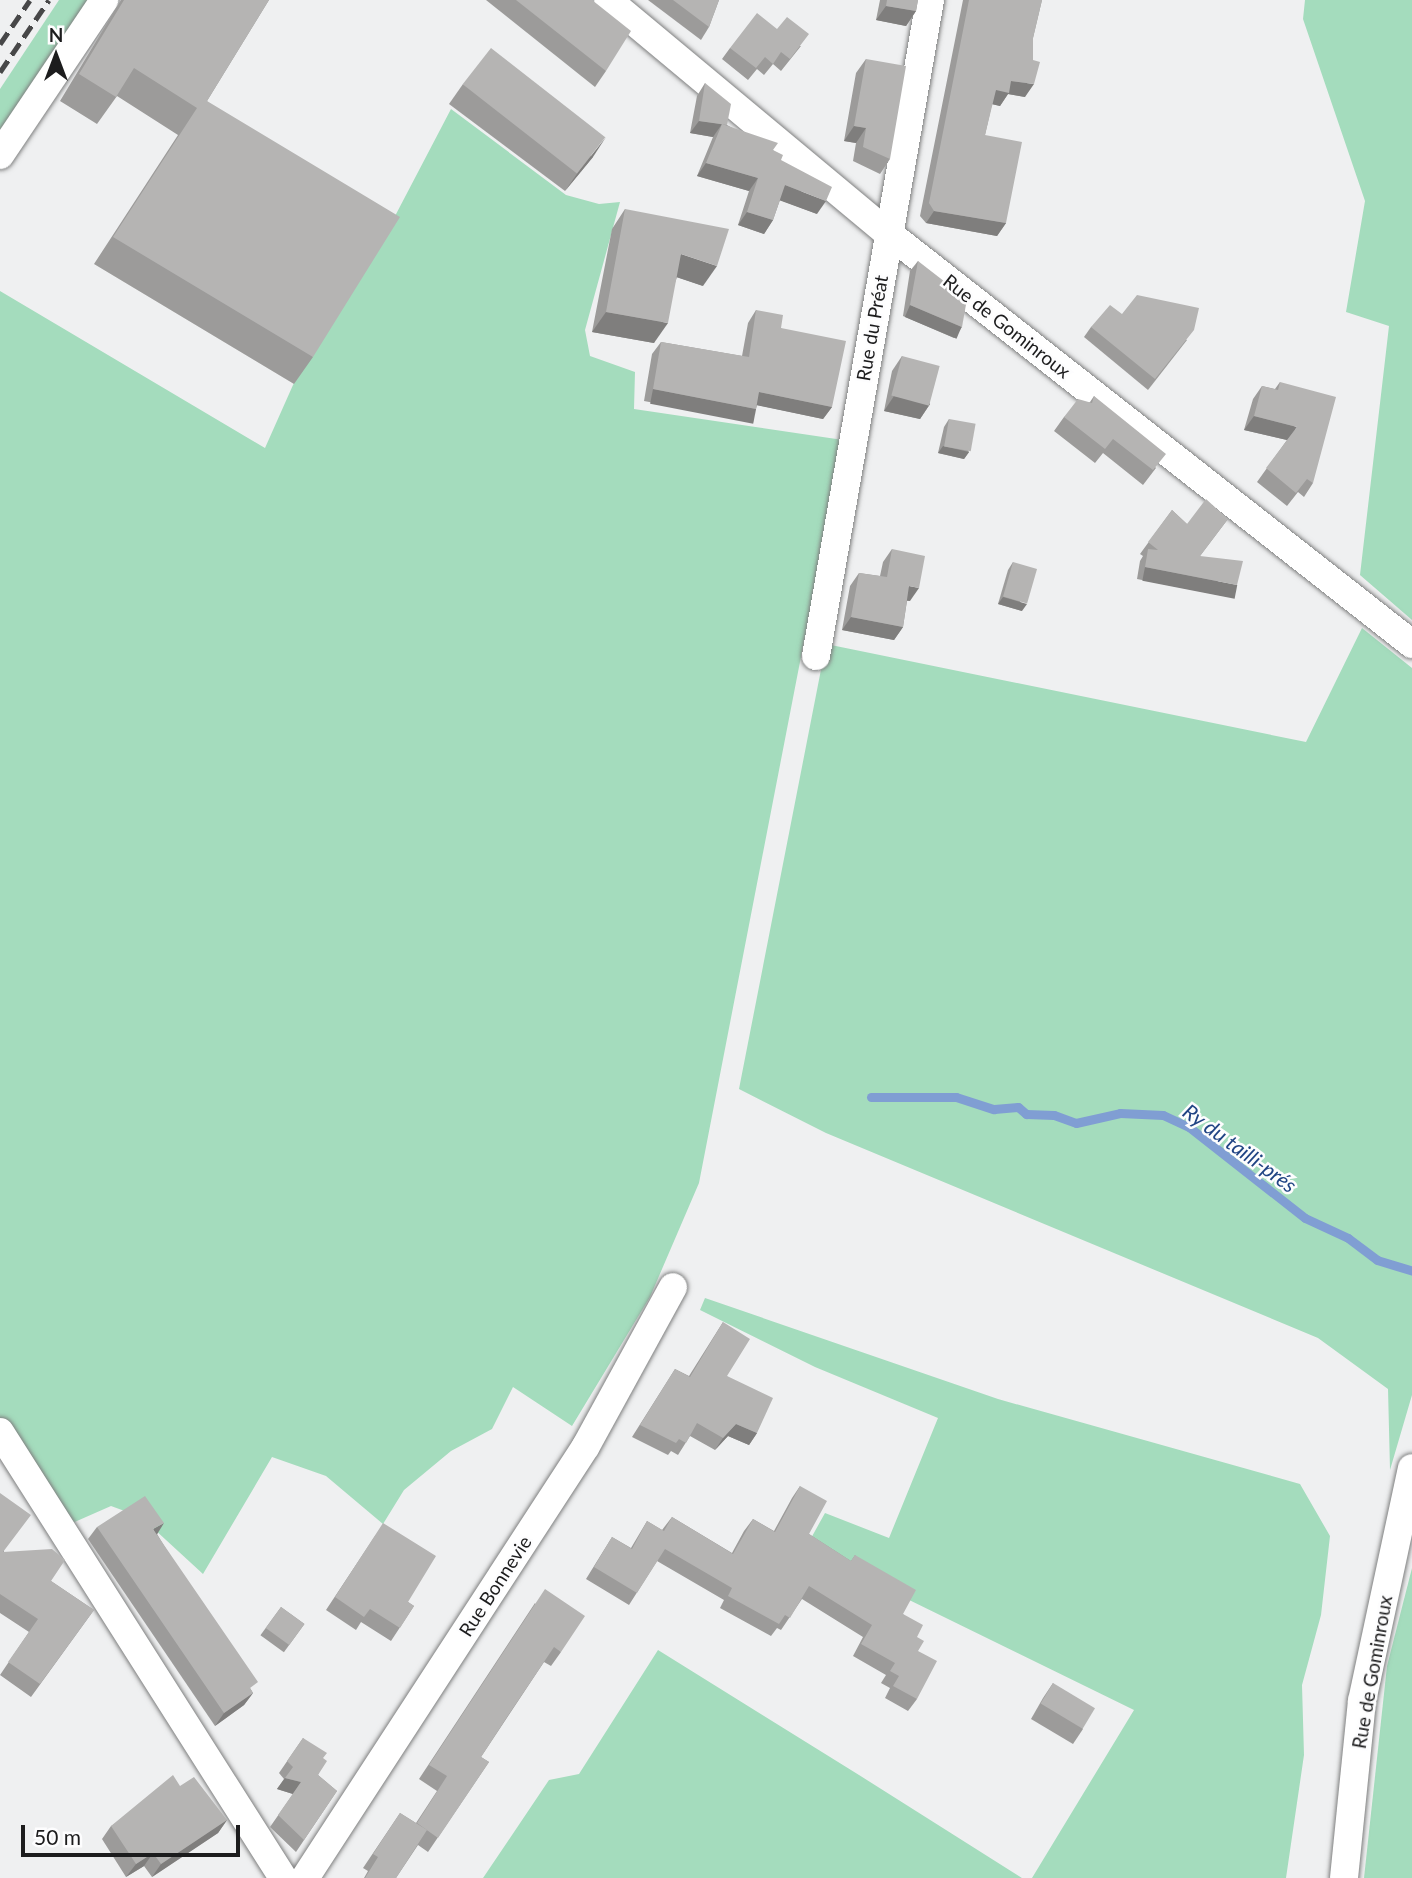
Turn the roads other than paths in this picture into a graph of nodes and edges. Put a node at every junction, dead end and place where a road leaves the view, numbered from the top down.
1 (104, 0) edge
2 (608, 0) edge
3 (930, 0) edge
4 (0, 155) edge
5 (888, 233) junction
6 (1412, 644) edge
7 (816, 656) dead end
8 (673, 1287) dead end
9 (0, 1432) edge
10 (1412, 1468) edge
11 (283, 1878) edge
12 (305, 1878) edge
13 (1344, 1878) edge

1 - 4 street
2 - 5 street, Rue de Gominroux
3 - 5 street, Rue du Préat
5 - 6 street, Rue de Gominroux
5 - 7 street, Rue du Préat
8 - 12 street, Rue Bonnevie
9 - 11 street
10 - 13 street, Rue de Gominroux

